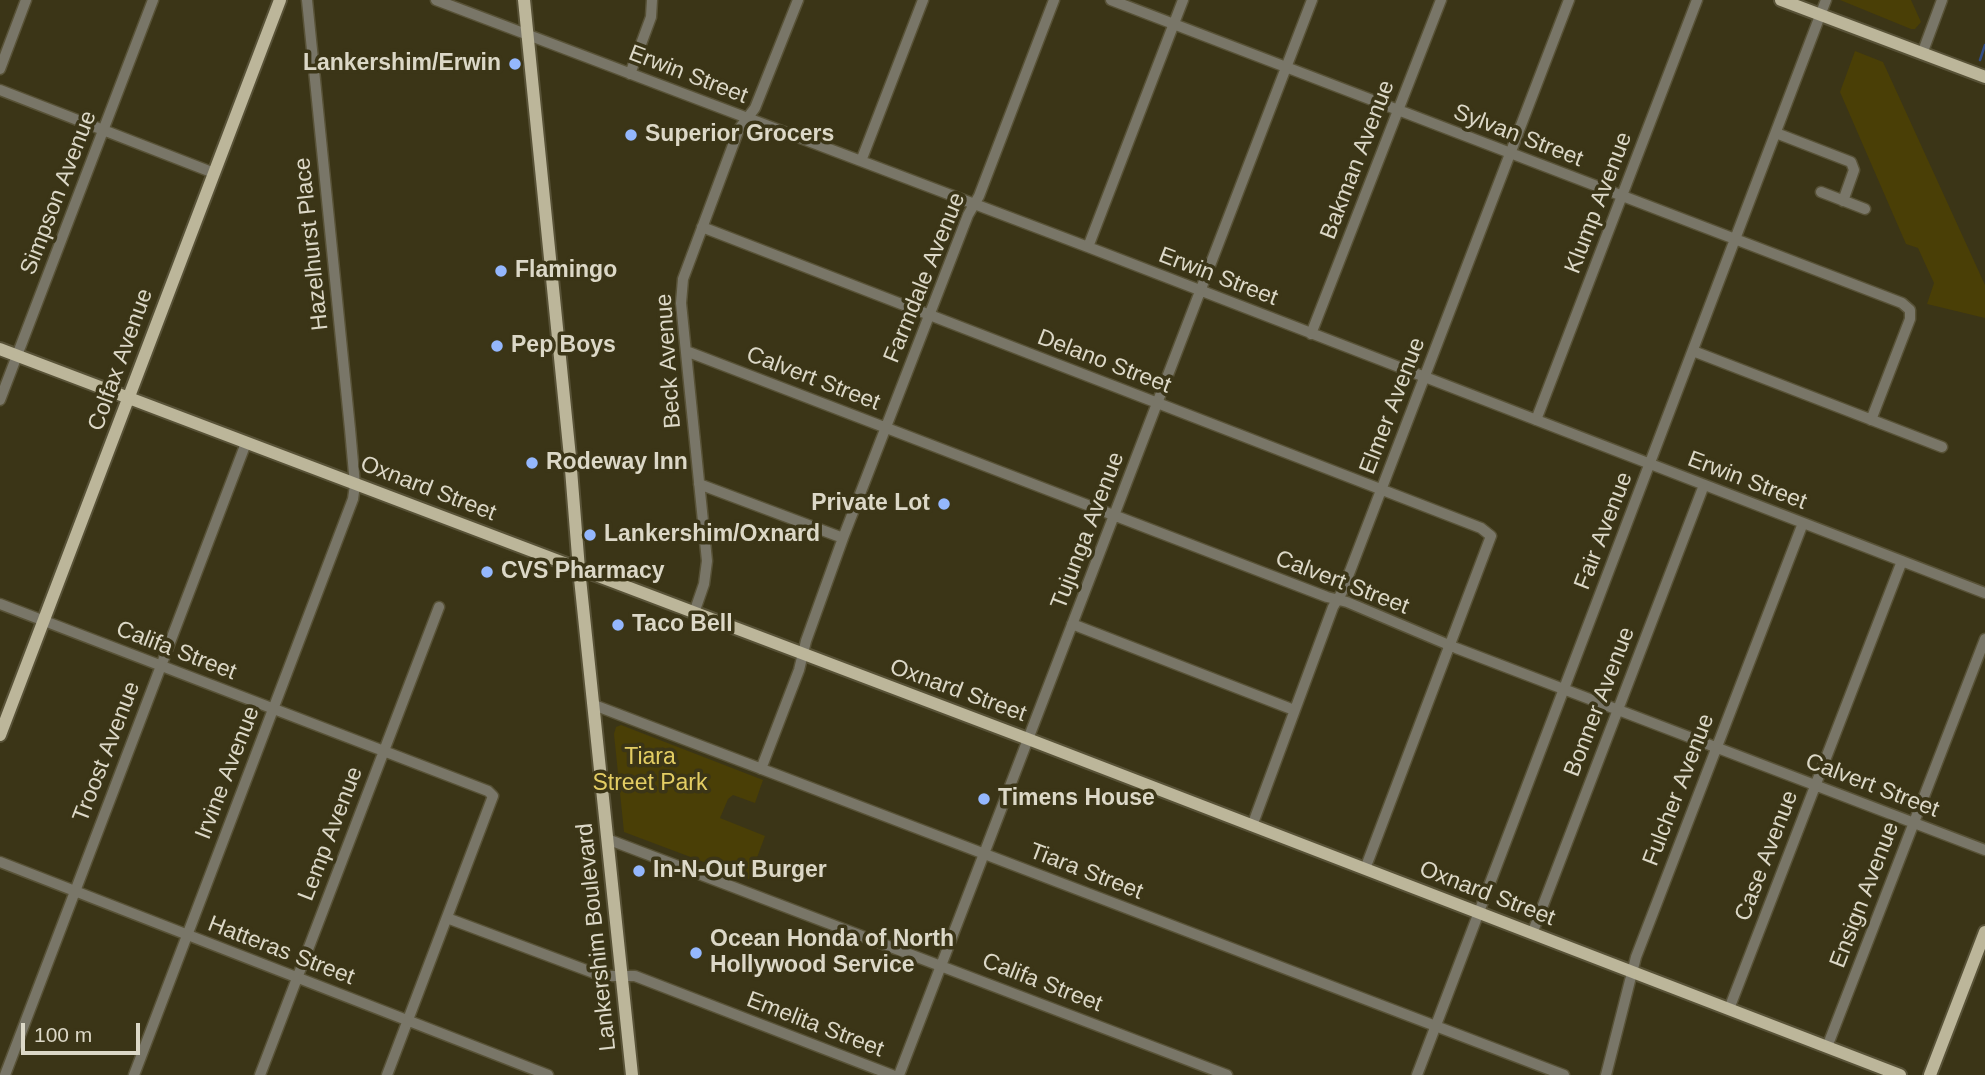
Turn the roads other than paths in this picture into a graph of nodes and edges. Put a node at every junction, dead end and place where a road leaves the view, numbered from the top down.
1 (26, 0) edge
2 (153, 0) edge
3 (280, 0) edge
4 (307, 0) edge
5 (436, 0) edge
6 (524, 0) edge
7 (652, 0) edge
8 (798, 0) edge
9 (923, 0) edge
10 (1054, 0) edge
11 (1111, 0) edge
12 (1183, 0) edge
13 (1312, 0) edge
14 (1441, 0) edge
15 (1569, 0) edge
16 (1697, 0) edge
17 (1781, 0) edge
18 (1826, 0) edge
19 (1942, 0) edge
20 (1821, 15) junction
21 (1174, 24) junction
22 (528, 36) junction
23 (1922, 54) junction
24 (1286, 67) junction
25 (0, 69) edge
26 (630, 74) junction
27 (1985, 77) edge
28 (0, 90) edge
29 (1398, 110) junction
30 (748, 118) junction
31 (104, 130) junction
32 (1776, 133) junction
33 (1510, 153) junction
34 (861, 161) junction
35 (214, 173) junction
36 (1821, 192) dead end
37 (1622, 196) junction
38 (1843, 201) junction
39 (974, 205) junction
40 (1865, 209) dead end
41 (702, 227) junction
42 (1736, 239) junction
43 (1088, 247) junction
44 (1200, 291) junction
45 (929, 316) junction
46 (1311, 334) junction
47 (0, 349) edge
48 (686, 351) junction
49 (1693, 352) junction
50 (17, 355) junction
51 (1425, 377) junction
52 (130, 398) junction
53 (0, 400) edge
54 (1157, 403) junction
55 (1536, 420) junction
56 (1871, 420) junction
57 (885, 427) junction
58 (246, 443) junction
59 (1942, 447) dead end
60 (1650, 464) junction
61 (699, 484) junction
62 (355, 485) junction
63 (1704, 485) junction
64 (1381, 490) junction
65 (1114, 515) junction
66 (1803, 523) junction
67 (843, 538) junction
68 (1902, 561) junction
69 (579, 569) junction
70 (1985, 593) edge
71 (1337, 600) junction
72 (0, 604) edge
73 (439, 607) dead end
74 (694, 613) junction
75 (44, 621) junction
76 (1072, 624) junction
77 (1985, 639) edge
78 (1449, 644) junction
79 (802, 654) junction
80 (160, 666) junction
81 (1563, 689) junction
82 (594, 705) junction
83 (273, 709) junction
84 (1618, 709) junction
85 (1294, 710) junction
86 (0, 735) edge
87 (1028, 739) junction
88 (1716, 747) junction
89 (383, 751) junction
90 (761, 769) junction
91 (1815, 785) junction
92 (1913, 822) junction
93 (1252, 826) junction
94 (607, 839) junction
95 (1985, 850) edge
96 (984, 853) junction
97 (0, 862) edge
98 (1365, 869) junction
99 (74, 891) junction
100 (1478, 913) junction
101 (447, 918) junction
102 (1985, 932) edge
103 (1532, 934) junction
104 (187, 935) junction
105 (942, 966) junction
106 (1631, 972) junction
107 (621, 976) junction
108 (297, 978) junction
109 (1729, 1009) junction
110 (408, 1021) junction
111 (1436, 1026) junction
112 (1827, 1047) junction
113 (523, 1071) edge
114 (5, 1075) edge
115 (134, 1075) edge
116 (260, 1075) edge
117 (387, 1075) edge
118 (548, 1075) edge
119 (632, 1075) edge
120 (892, 1075) edge
121 (900, 1075) edge
122 (1227, 1075) edge
123 (1417, 1075) edge
124 (1564, 1075) edge
125 (1606, 1075) edge
126 (1900, 1075) edge
127 (1930, 1075) edge

1 - 25 street
2 - 31 street, Simpson Avenue
3 - 35 main road, Colfax Avenue
4 - 62 street, Hazelhurst Place
5 - 22 street, Erwin Street
6 - 22 main road, Lankershim Boulevard
7 - 26 street
8 - 30 street, Beck Avenue
9 - 34 street
10 - 39 street, Farmdale Avenue
11 - 21 street, Sylvan Street
12 - 21 street
13 - 24 street, Tujunga Avenue
14 - 29 street, Bakman Avenue
15 - 33 street, Elmer Avenue
16 - 37 street, Klump Avenue
17 - 20 main road
18 - 20 street, Fair Avenue
19 - 23 street
20 - 23 main road
20 - 32 street, Fair Avenue
21 - 24 street, Sylvan Street
21 - 43 street
22 - 26 street, Erwin Street
22 - 69 main road, Lankershim Boulevard
23 - 27 main road
24 - 29 street, Sylvan Street
24 - 44 street, Tujunga Avenue
26 - 30 street, Erwin Street
28 - 31 street
29 - 33 street, Sylvan Street
29 - 46 street, Bakman Avenue
30 - 34 street, Erwin Street
30 - 41 street, Beck Avenue
31 - 35 street
31 - 50 street, Simpson Avenue
32 - 38 street
32 - 42 street, Fair Avenue
33 - 37 street, Sylvan Street
33 - 51 street, Elmer Avenue
34 - 39 street, Erwin Street
35 - 52 main road, Colfax Avenue
36 - 38 street
37 - 42 street, Sylvan Street
37 - 55 street, Klump Avenue
38 - 40 street
39 - 43 street, Erwin Street
39 - 45 street, Farmdale Avenue
41 - 45 street, Delano Street
41 - 48 street, Beck Avenue
42 - 49 street, Fair Avenue
42 - 56 street, Sylvan Street
43 - 44 street, Erwin Street
44 - 46 street, Erwin Street
44 - 54 street, Tujunga Avenue
45 - 54 street, Delano Street
45 - 57 street, Farmdale Avenue
46 - 51 street, Erwin Street
47 - 50 main road, Oxnard Street
48 - 57 street, Calvert Street
48 - 61 street, Beck Avenue
49 - 56 street
49 - 60 street, Fair Avenue
50 - 52 main road, Oxnard Street
50 - 53 street, Simpson Avenue
51 - 55 street, Erwin Street
51 - 64 street, Elmer Avenue
52 - 58 main road, Oxnard Street
52 - 75 main road, Colfax Avenue
54 - 64 street, Delano Street
54 - 65 street, Tujunga Avenue
55 - 60 street, Erwin Street
56 - 59 street
57 - 65 street, Calvert Street
57 - 67 street, Farmdale Avenue
58 - 62 main road, Oxnard Street
58 - 80 street, Troost Avenue
60 - 63 street, Erwin Street
60 - 81 street, Fair Avenue
61 - 67 street
61 - 74 street, Beck Avenue
62 - 69 main road, Oxnard Street
62 - 83 street, Irvine Avenue
63 - 66 street, Erwin Street
63 - 84 street, Bonner Avenue
64 - 71 street, Elmer Avenue
64 - 78 street, Delano Street
65 - 71 street, Calvert Street
65 - 76 street, Tujunga Avenue
66 - 68 street, Erwin Street
66 - 88 street, Fulcher Avenue
67 - 79 street, Farmdale Avenue
68 - 70 street, Erwin Street
68 - 91 street, Case Avenue
69 - 74 main road, Oxnard Street
69 - 82 main road, Lankershim Boulevard
71 - 78 street, Calvert Street
71 - 85 street, Elmer Avenue
72 - 75 street, Califa Street
73 - 89 street, Lemp Avenue
74 - 79 main road, Oxnard Street
75 - 80 street, Califa Street
75 - 86 main road, Colfax Avenue
76 - 85 street
76 - 87 street, Tujunga Avenue
77 - 92 street, Ensign Avenue
78 - 81 street, Calvert Street
78 - 98 street
79 - 87 main road, Oxnard Street
79 - 90 street, Farmdale Avenue
80 - 83 street, Califa Street
80 - 99 street, Troost Avenue
81 - 84 street, Calvert Street
81 - 100 street, Fair Avenue
82 - 90 street, Tiara Street
82 - 94 main road, Lankershim Boulevard
83 - 89 street, Califa Street
83 - 104 street, Irvine Avenue
84 - 88 street, Calvert Street
84 - 103 street, Bonner Avenue
85 - 93 street, Elmer Avenue
87 - 93 main road, Oxnard Street
87 - 96 street, Tujunga Avenue
88 - 91 street, Calvert Street
88 - 106 street, Fulcher Avenue
89 - 101 street, Califa Street
89 - 108 street, Lemp Avenue
90 - 96 street, Tiara Street
91 - 92 street, Calvert Street
91 - 109 street, Case Avenue
92 - 95 street, Calvert Street
92 - 112 street, Ensign Avenue
93 - 98 main road, Oxnard Street
94 - 105 street, Califa Street
94 - 107 main road, Lankershim Boulevard
96 - 105 street, Tujunga Avenue
96 - 111 street, Tiara Street
97 - 99 street, Hatteras Street
98 - 100 main road, Oxnard Street
99 - 104 street, Hatteras Street
99 - 114 street, Troost Avenue
100 - 103 main road, Oxnard Street
100 - 111 street, Fair Avenue
101 - 107 street, Emelita Street
101 - 110 street
102 - 127 main road
103 - 106 main road, Oxnard Street
104 - 108 street, Hatteras Street
104 - 115 street, Irvine Avenue
105 - 121 street, Tujunga Avenue
105 - 122 street, Califa Street
106 - 109 main road, Oxnard Street
106 - 125 street, Fulcher Avenue
107 - 119 main road, Lankershim Boulevard
107 - 120 street, Emelita Street
108 - 110 street, Hatteras Street
108 - 116 street, Lemp Avenue
109 - 112 main road, Oxnard Street
110 - 113 street, Hatteras Street
110 - 117 street
111 - 123 street, Fair Avenue
111 - 124 street, Tiara Street
112 - 126 main road, Oxnard Street
113 - 118 street, Hatteras Street

